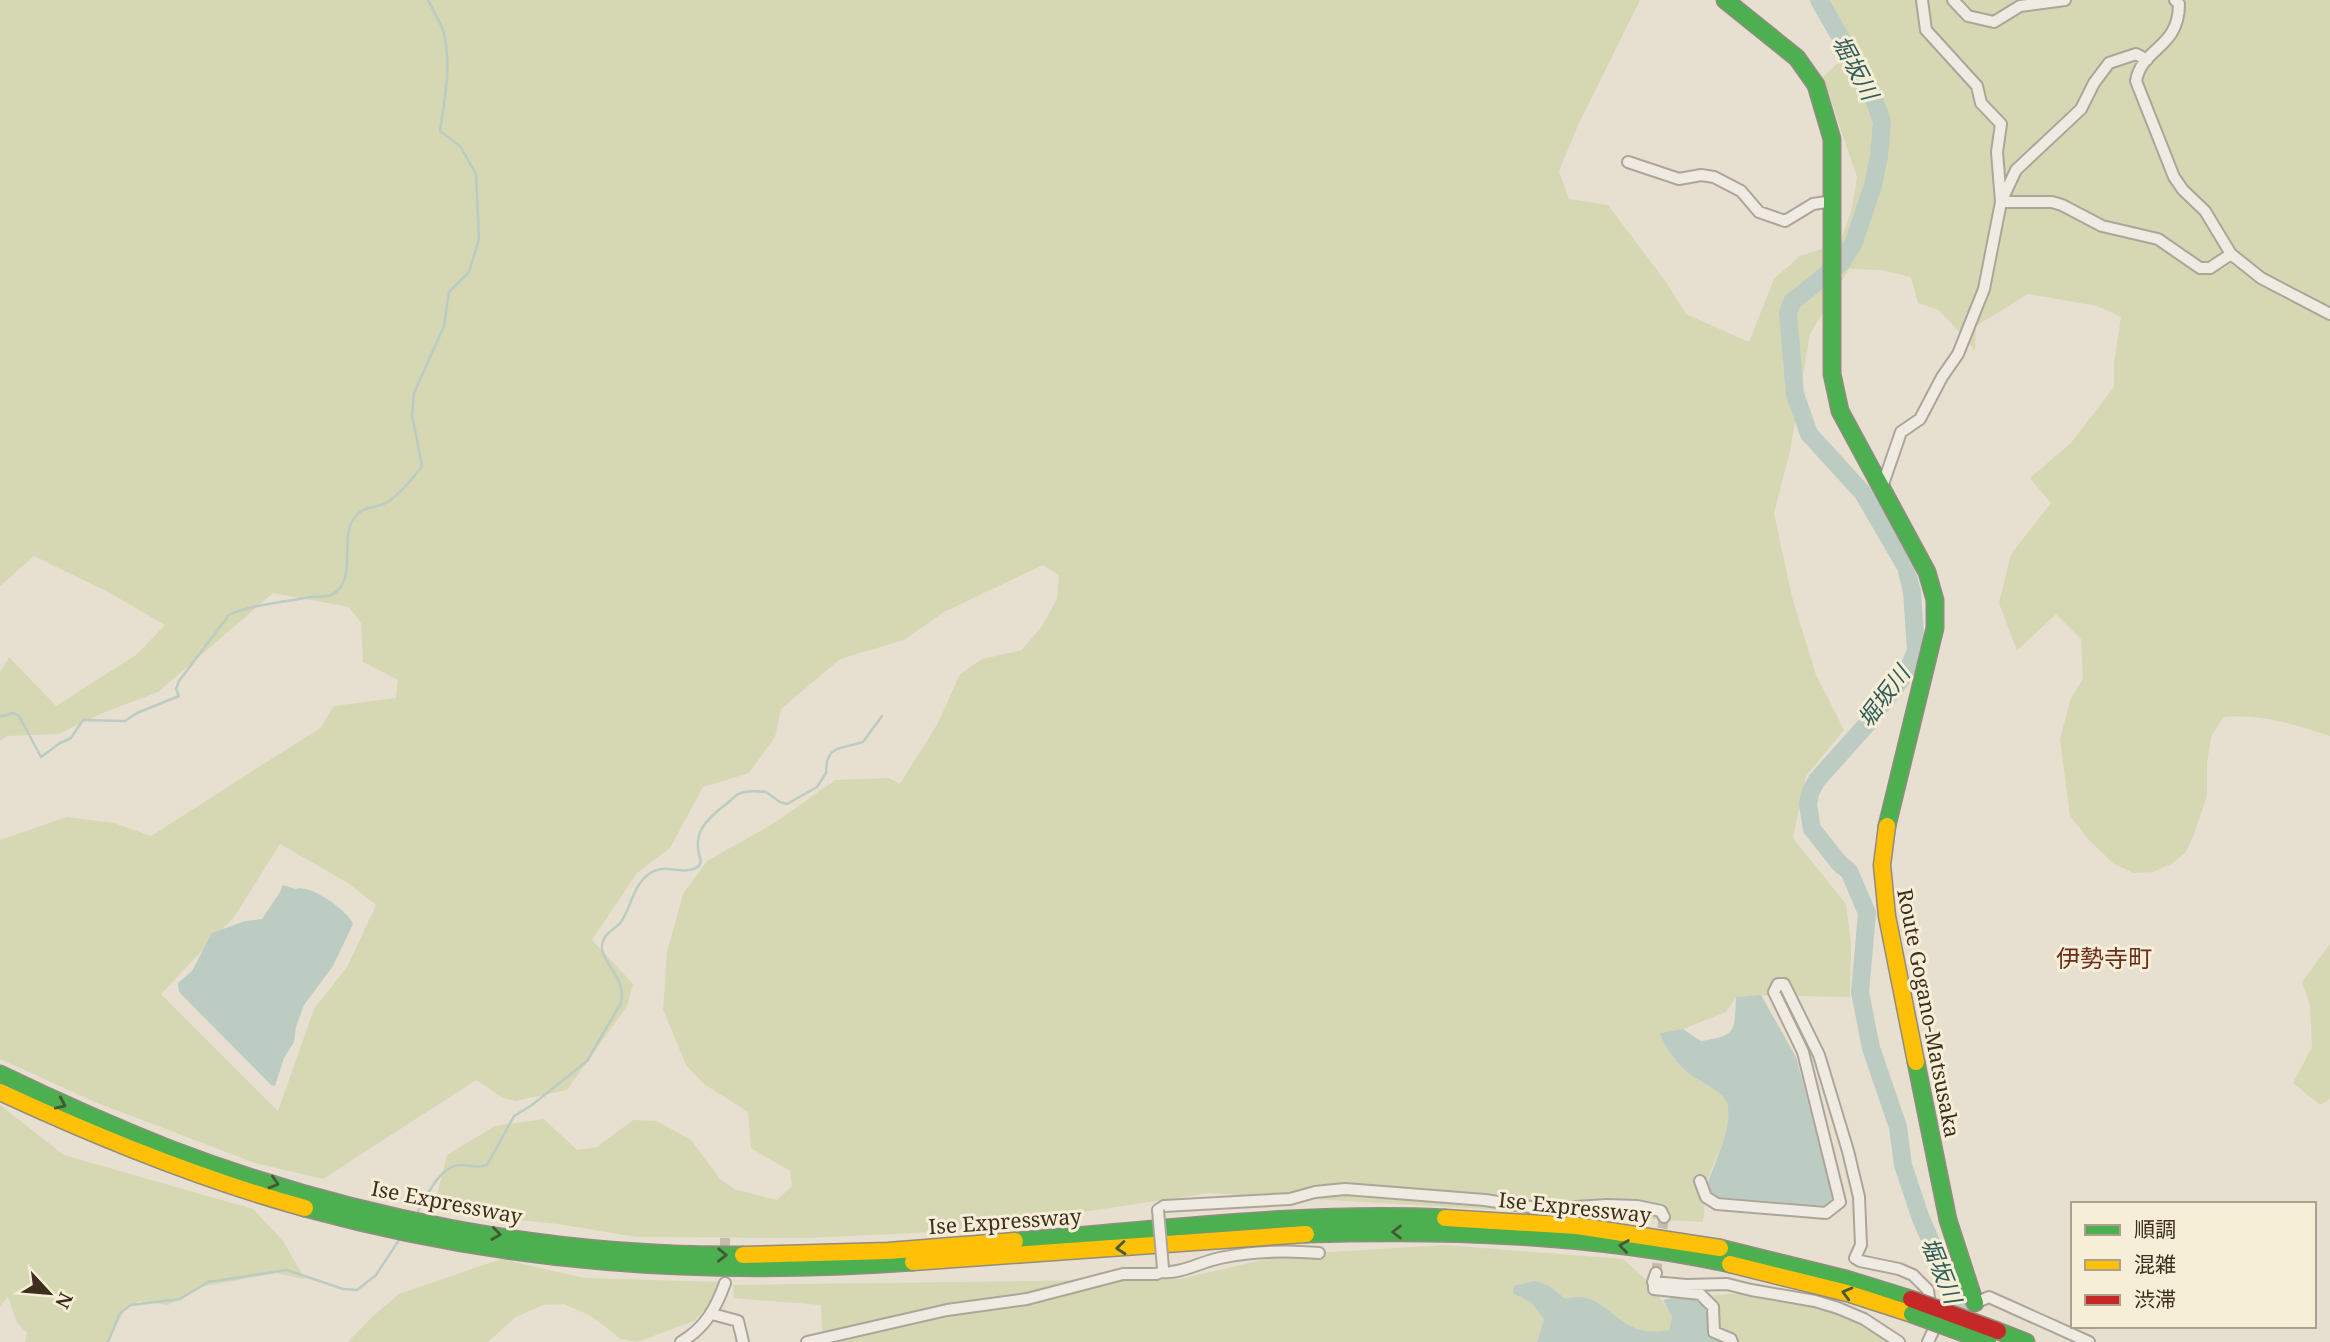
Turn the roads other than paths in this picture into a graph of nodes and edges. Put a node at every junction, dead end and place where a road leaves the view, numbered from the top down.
1 (1725, 0) edge
2 (1922, 0) edge
3 (1953, 0) edge
4 (2065, 0) edge
5 (2175, 0) edge
6 (2147, 60) junction
7 (1628, 162) dead end
8 (1833, 201) junction
9 (2001, 202) junction
10 (2231, 254) junction
11 (2330, 314) edge
12 (1881, 490) junction
13 (0, 1074) edge
14 (0, 1092) edge
15 (1700, 1181) dead end
16 (1664, 1217) dead end
17 (1319, 1253) dead end
18 (1162, 1270) junction
19 (725, 1283) dead end
20 (1975, 1303) joint
21 (1911, 1306) junction
22 (712, 1314) junction
23 (1993, 1336) edge
24 (681, 1342) edge
25 (743, 1342) edge
26 (807, 1342) edge
27 (1732, 1342) edge
28 (1899, 1342) edge
29 (1928, 1342) edge
30 (2025, 1342) edge
31 (2089, 1342) edge

1 - 8 main road, Route Gogano-Matsusaka
2 - 9 street
3 - 4 street
5 - 6 street
6 - 9 street
6 - 10 street
7 - 8 street
8 - 12 main road, Route Gogano-Matsusaka
9 - 10 street
9 - 12 street
10 - 11 street
12 - 20 main road, Route Gogano-Matsusaka
13 -> 21 main road, Ise Expressway
21 -> 14 main road, Ise Expressway
15 - 29 street
16 - 18 street, bridge
17 - 18 street
18 - 26 street
19 - 22 street
20 - 31 street
21 - 23 main road, Ise Expressway, bridge
22 - 24 street
22 - 25 street
23 - 30 main road, Ise Expressway
27 - 28 street

